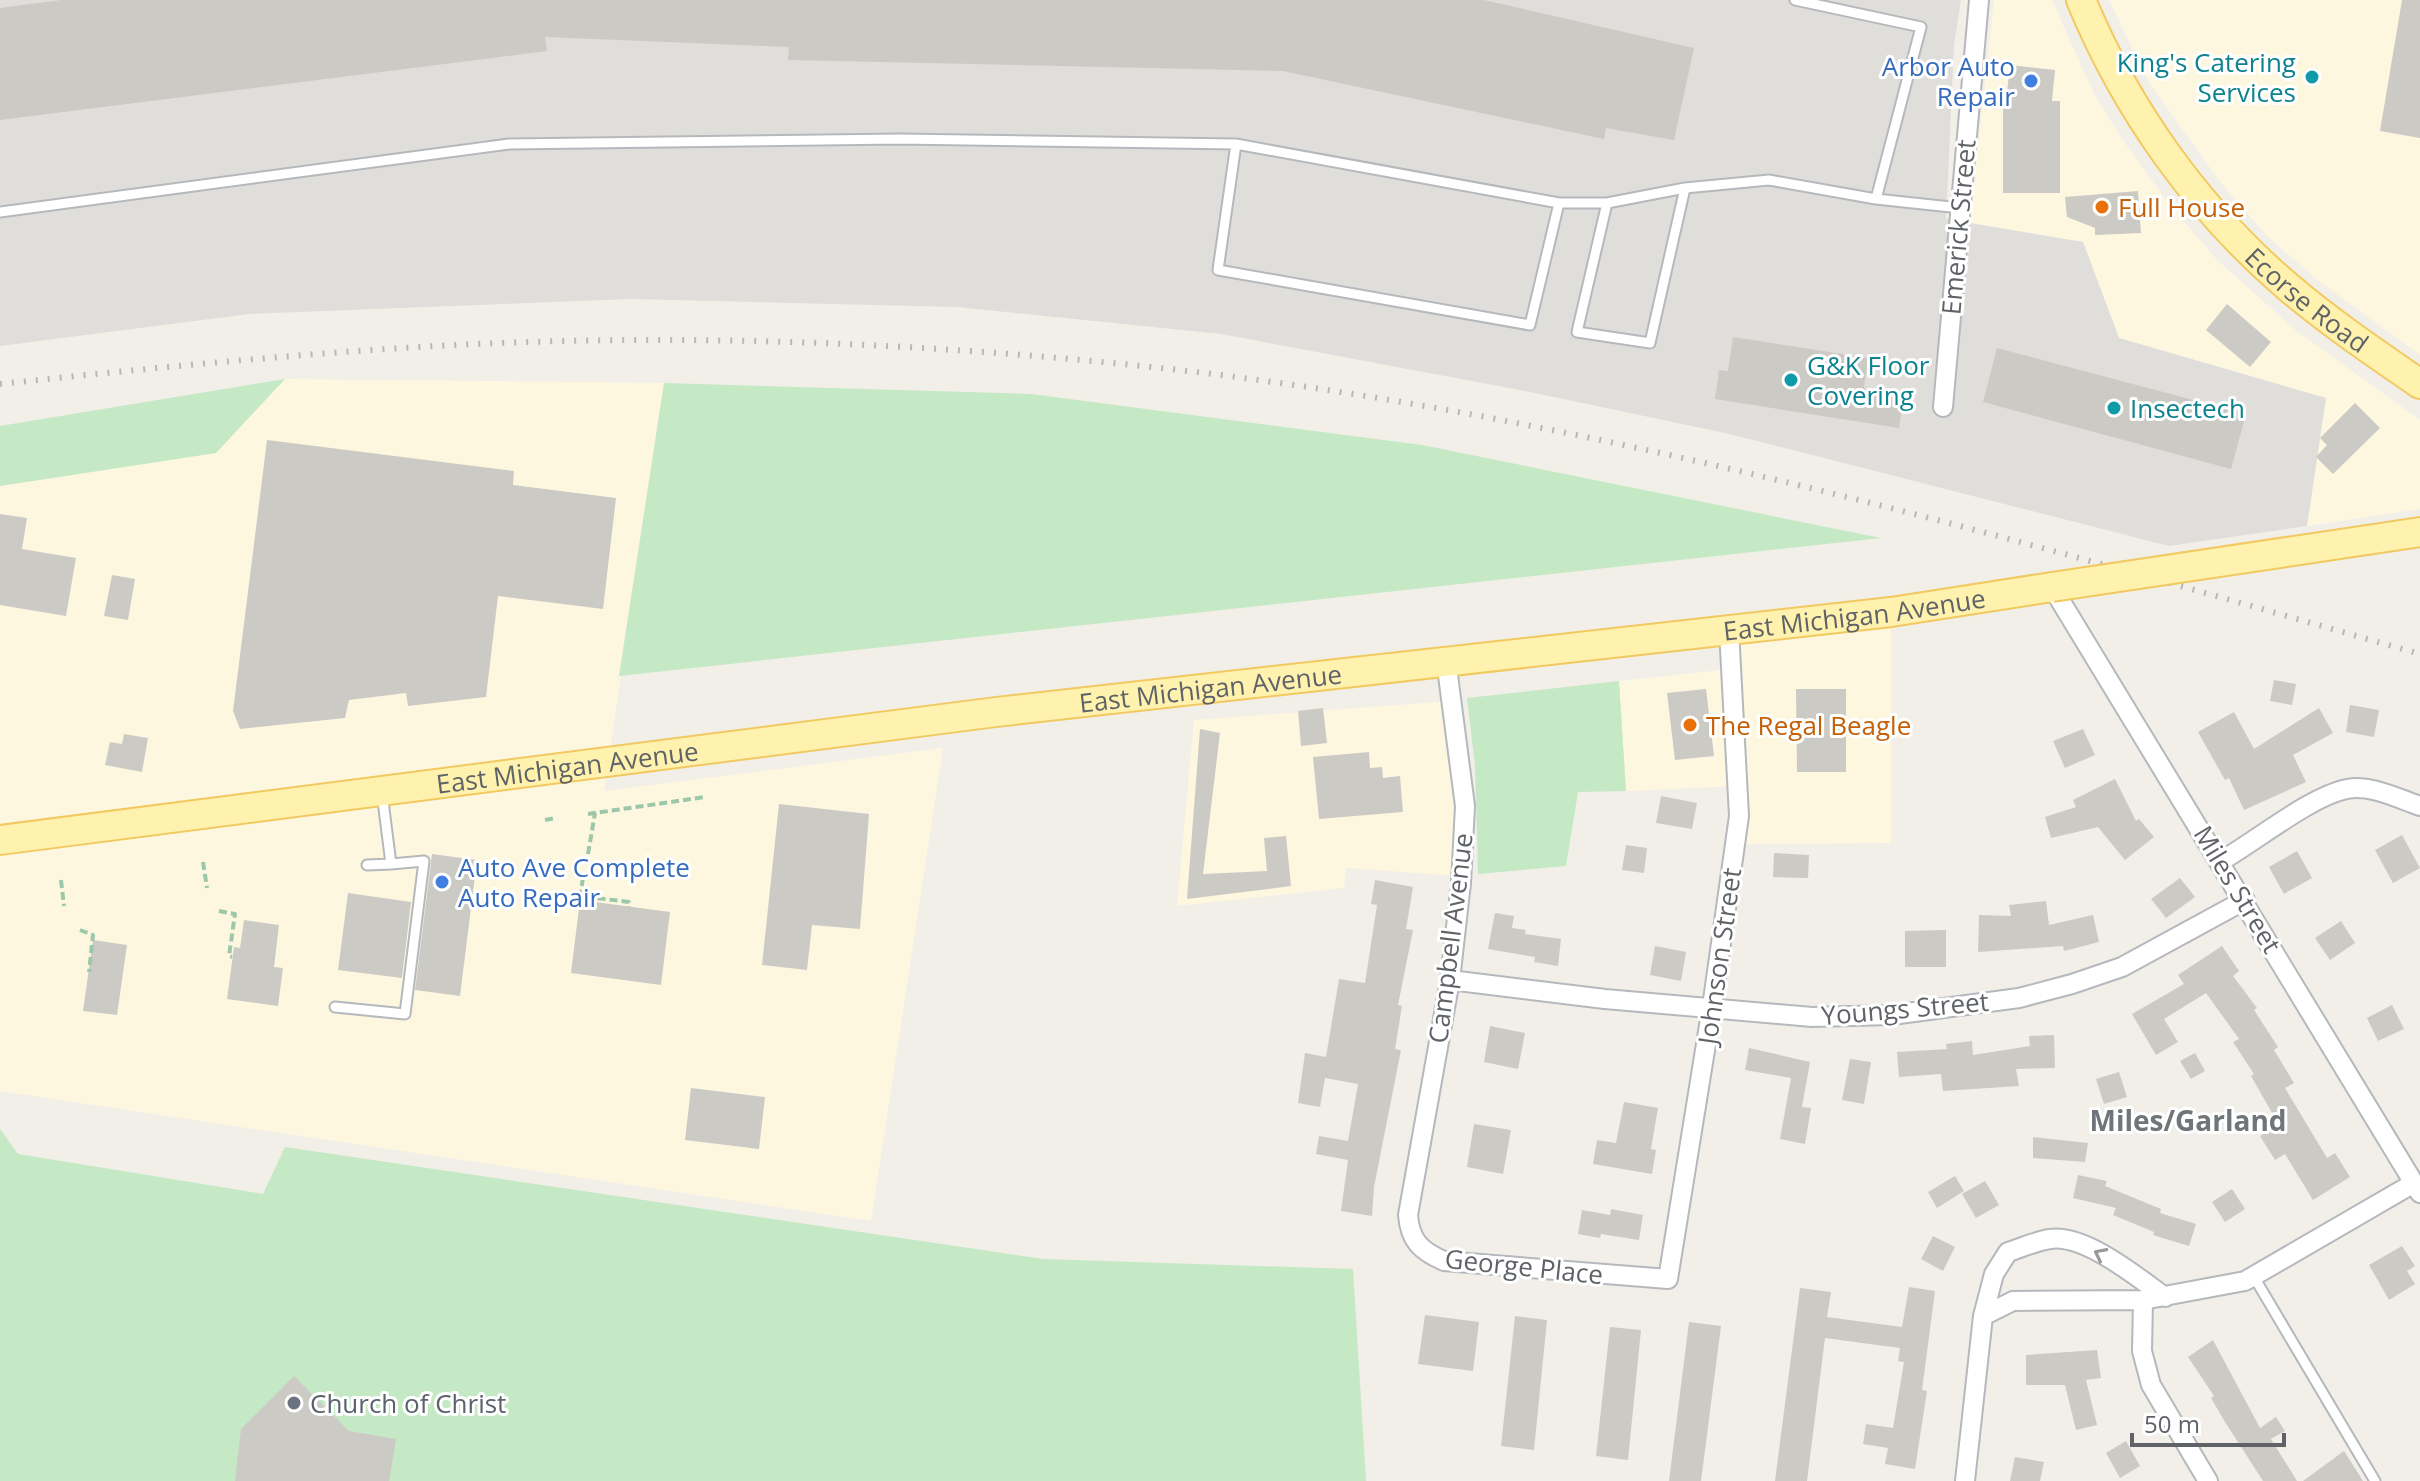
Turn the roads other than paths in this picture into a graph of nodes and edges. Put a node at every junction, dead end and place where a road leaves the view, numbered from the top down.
1 (1795, 0) edge
2 (1979, 0) edge
3 (2081, 0) edge
4 (1236, 144) junction
5 (1685, 188) junction
6 (1876, 199) junction
7 (1559, 203) junction
8 (1607, 203) junction
9 (1960, 208) junction
10 (0, 212) edge
11 (2420, 384) edge
12 (1943, 407) dead end
13 (2420, 532) edge
14 (2052, 587) junction
15 (1729, 630) junction
16 (1446, 660) junction
17 (381, 789) junction
18 (2420, 806) edge
19 (0, 840) edge
20 (2221, 861) junction
21 (391, 864) junction
22 (367, 865) dead end
23 (2245, 900) junction
24 (1450, 980) junction
25 (335, 1007) dead end
26 (1712, 1007) junction
27 (2417, 1188) edge
28 (1408, 1215) joint
29 (2254, 1277) junction
30 (1668, 1279) joint
31 (2165, 1297) junction
32 (2143, 1300) junction
33 (1983, 1316) junction
34 (1965, 1481) edge
35 (2208, 1481) edge
36 (2375, 1481) edge

1 - 6 lane
2 - 9 street, Emerick Street
3 - 11 main road, Ecorse Road
4 - 7 lane
4 - 7 lane
4 - 10 lane
5 - 6 lane
5 - 8 lane
5 - 8 lane
6 - 9 lane
7 - 8 lane
9 - 12 street, Emerick Street
13 - 14 main road, East Michigan Avenue, bridge
14 - 15 main road, East Michigan Avenue
14 - 20 street, Miles Street
15 - 16 main road, East Michigan Avenue
15 - 26 street, Johnson Street
16 - 17 main road, East Michigan Avenue
16 - 24 street, Campbell Avenue
17 - 19 main road, East Michigan Avenue
17 - 21 lane
18 - 20 street
20 - 23 street, Miles Street
21 - 22 lane
21 - 25 lane
23 - 26 street, Youngs Street
23 - 27 street, Miles Street
24 - 26 street, Youngs Street
24 - 28 street, Campbell Avenue
26 - 30 street, Johnson Street
27 - 29 street
28 - 30 street, George Place
29 - 31 street
29 - 36 lane
31 - 32 street
31 -> 33 street
32 - 33 street
32 - 35 street
33 - 34 street

